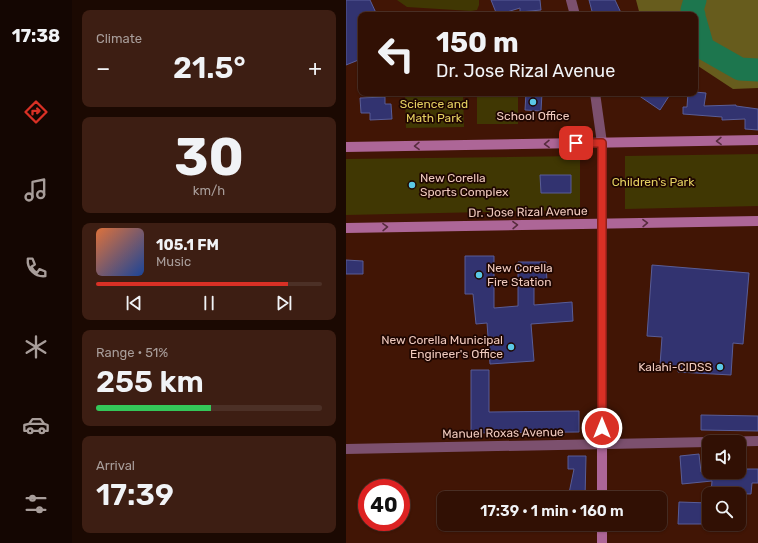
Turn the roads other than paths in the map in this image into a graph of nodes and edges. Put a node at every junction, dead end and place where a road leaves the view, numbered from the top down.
1 (571, 0) edge
2 (574, 12) edge
3 (595, 96) edge
4 (758, 140) edge
5 (602, 143) junction
6 (346, 147) edge
7 (758, 220) edge
8 (602, 223) junction
9 (346, 228) edge
10 (746, 441) edge
11 (758, 441) edge
12 (702, 442) edge
13 (602, 444) junction
14 (346, 449) edge
15 (602, 491) edge
16 (602, 531) edge
17 (602, 543) edge

1 - 2 street
3 - 5 street
4 -> 5 main road
5 -> 6 main road
5 - 8 main road
8 -> 7 main road, Dr. Jose Rizal Avenue
9 -> 8 main road, Dr. Jose Rizal Avenue
8 - 13 main road
10 - 11 street
12 - 13 street, Manuel Roxas Avenue
13 - 14 street, Manuel Roxas Avenue
13 - 15 main road
16 - 17 main road

